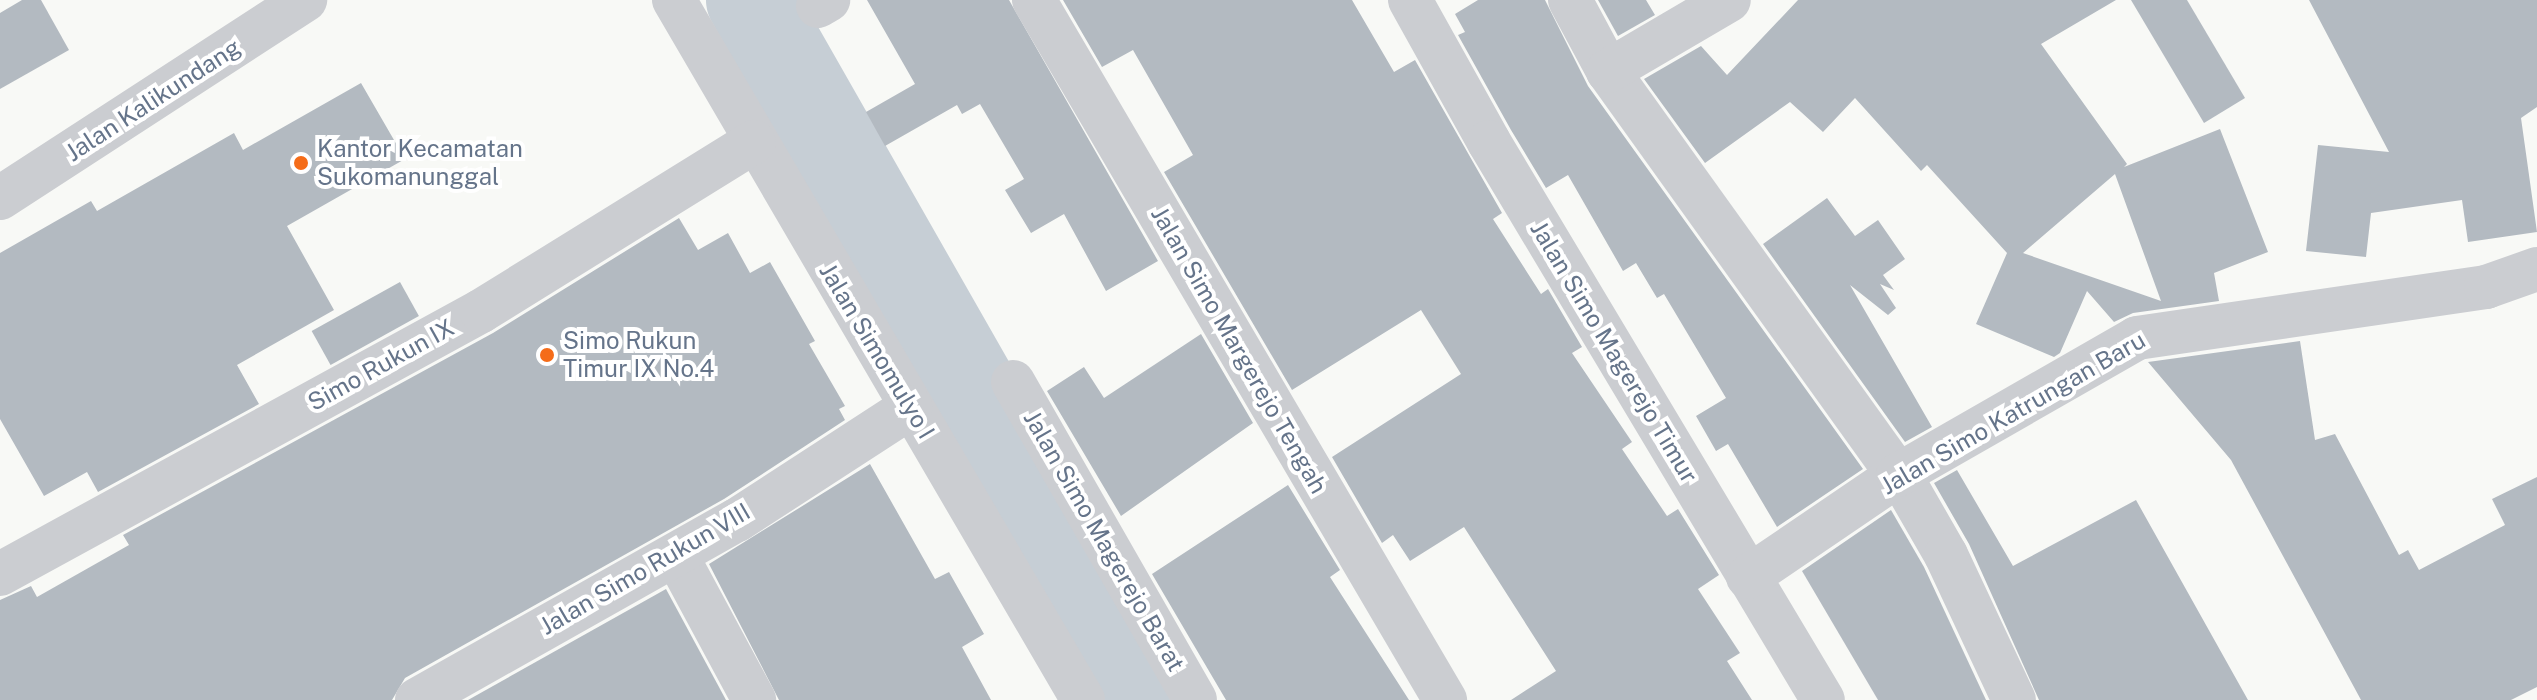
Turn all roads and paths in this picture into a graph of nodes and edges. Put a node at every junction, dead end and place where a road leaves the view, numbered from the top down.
1 (305, 0) edge
2 (674, 0) edge
3 (1034, 0) edge
4 (1410, 0) edge
5 (1570, 0) edge
6 (1729, 0) edge
7 (246, 17) edge
8 (1608, 71) junction
9 (754, 142) junction
10 (1, 195) edge
11 (2537, 269) edge
12 (1013, 382) dead end
13 (911, 407) junction
14 (1898, 475) junction
15 (676, 555) junction
16 (0, 574) edge
17 (1748, 577) junction
18 (417, 700) edge
19 (754, 700) edge
20 (1083, 700) edge
21 (1195, 700) edge
22 (1445, 700) edge
23 (1823, 700) edge
24 (2014, 700) edge

1 - 7 street, Jalan Kalikundang
2 - 9 street, Jalan Simomulyo I
3 - 22 street, Jalan Simo Margerejo Tengah
4 - 17 street, Jalan Simo Magerejo Timur
5 - 8 street
6 - 8 street
7 - 10 street, Jalan Kalikundang
8 - 14 street
9 - 13 street, Jalan Simomulyo I
9 - 16 street, Simo Rukun IX
11 - 14 street, Jalan Simo Katrungan Baru
12 - 21 street, Jalan Simo Magerejo Barat
13 - 15 street, Jalan Simo Rukun VIII
13 - 20 street, Jalan Simomulyo I
14 - 17 street, Jalan Simo Katrungan Baru
14 - 24 street
15 - 18 street, Jalan Simo Rukun VIII
15 - 19 street
17 - 23 street, Jalan Simo Magerejo Timur

